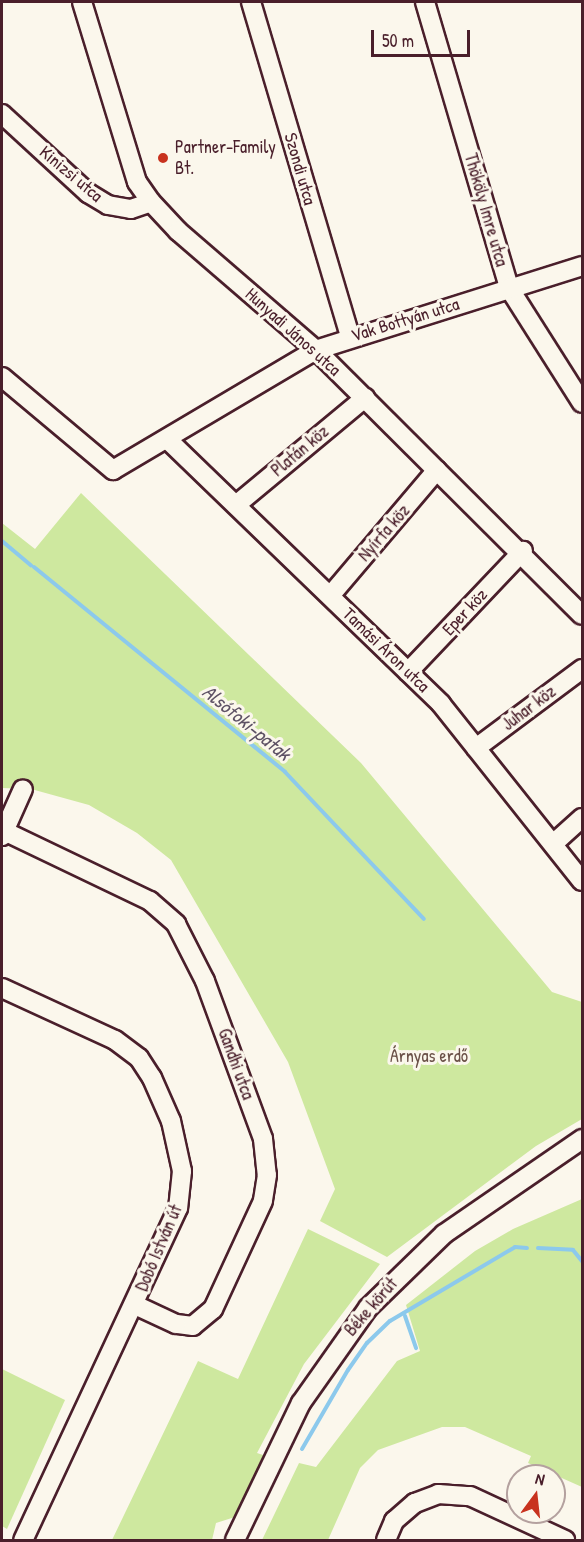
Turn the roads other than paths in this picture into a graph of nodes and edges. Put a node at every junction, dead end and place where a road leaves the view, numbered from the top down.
1 (82, 2) edge
2 (251, 2) edge
3 (425, 2) edge
4 (2, 114) edge
5 (151, 202) junction
6 (582, 266) edge
7 (509, 288) junction
8 (350, 337) junction
9 (315, 350) junction
10 (2, 377) edge
11 (365, 398) junction
12 (582, 403) edge
13 (167, 439) junction
14 (437, 470) junction
15 (236, 505) junction
16 (523, 551) junction
17 (330, 596) junction
18 (582, 615) edge
19 (582, 669) edge
20 (408, 672) junction
21 (476, 748) junction
22 (23, 789) dead end
23 (582, 818) edge
24 (3, 833) edge
25 (553, 844) junction
26 (582, 881) edge
27 (2, 988) edge
28 (582, 1139) edge
29 (135, 1305) junction
30 (23, 1540) edge
31 (235, 1540) edge
32 (386, 1540) edge
33 (565, 1540) edge

1 - 5 street, Hunyadi János utca
2 - 8 street, Szondi utca
3 - 7 street, Thököly Imre utca
4 - 5 street, Kinizsi utca
5 - 9 street, Hunyadi János utca
6 - 7 street, Vak Bottyán utca
7 - 8 street, Vak Bottyán utca
7 - 12 street, Thököly Imre utca
8 - 9 street, Vak Bottyán utca
9 - 11 street, Hunyadi János utca
9 - 13 street, Vak Bottyán utca
10 - 13 street, Vak Bottyán utca
11 - 14 street, Hunyadi János utca
11 - 15 street, Platán köz
13 - 15 street, Tamási Áron utca
14 - 16 street, Hunyadi János utca
14 - 17 street, Nyírfa köz
15 - 17 street, Tamási Áron utca
16 - 18 street, Hunyadi János utca
16 - 20 street, Eper köz
17 - 20 street, Tamási Áron utca
19 - 21 street, Juhar köz
20 - 21 street, Tamási Áron utca
21 - 25 street, Tamási Áron utca
22 - 24 street, Gandhi utca
23 - 25 street
24 - 29 street, Gandhi utca
25 - 26 street, Tamási Áron utca
27 - 29 street, Dobó István út
28 - 31 street, Béke körút
29 - 30 street, Dobó István út
32 - 33 street

